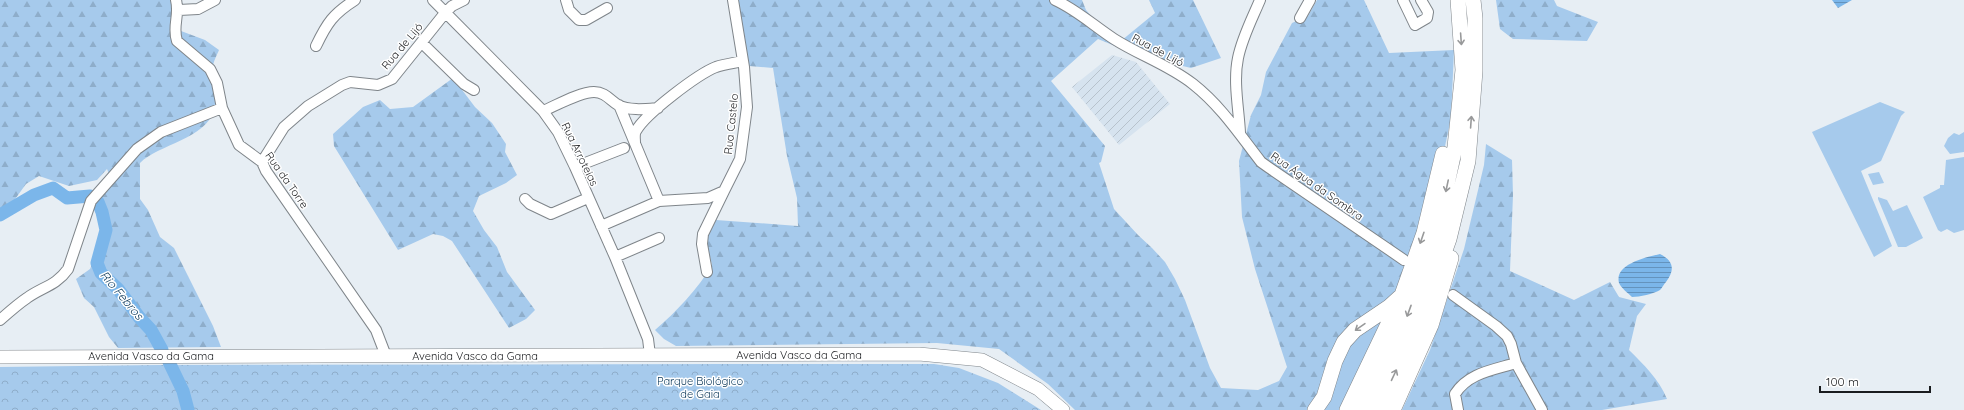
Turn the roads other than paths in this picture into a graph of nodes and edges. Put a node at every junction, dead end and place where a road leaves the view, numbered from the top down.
1 (215, 0) edge
2 (355, 0) edge
3 (432, 0) edge
4 (464, 0) edge
5 (566, 0) edge
6 (733, 0) edge
7 (1055, 0) edge
8 (1260, 0) edge
9 (1310, 0) edge
10 (1403, 0) edge
11 (1421, 0) edge
12 (1458, 0) edge
13 (1473, 0) edge
14 (178, 5) edge
15 (607, 8) dead end
16 (445, 13) junction
17 (1300, 18) dead end
18 (422, 43) junction
19 (316, 46) dead end
20 (743, 61) junction
21 (474, 90) dead end
22 (619, 105) junction
23 (1459, 106) junction
24 (222, 108) junction
25 (658, 108) junction
26 (543, 111) junction
27 (1240, 133) junction
28 (634, 143) junction
29 (624, 148) dead end
30 (1468, 161) junction
31 (262, 162) junction
32 (575, 167) junction
33 (724, 191) junction
34 (588, 198) junction
35 (525, 199) dead end
36 (658, 201) junction
37 (601, 226) junction
38 (658, 238) dead end
39 (615, 257) junction
40 (1404, 260) dead end
41 (707, 272) dead end
42 (1402, 295) junction
43 (1452, 295) dead end
44 (0, 320) edge
45 (650, 355) junction
46 (386, 356) junction
47 (0, 357) edge
48 (949, 357) junction
49 (1516, 363) junction
50 (1051, 410) edge
51 (1063, 410) edge
52 (1315, 410) edge
53 (1347, 410) edge
54 (1363, 410) edge
55 (1377, 410) edge
56 (1393, 410) edge
57 (1458, 410) edge
58 (1542, 410) edge

1 - 14 street
2 - 19 street
3 - 16 street, Rua Arroteias
4 - 16 street, Rua de Lijó
5 - 15 street
6 - 20 street, Rua Castelo
7 - 27 street, Rua de Lijó
8 - 27 street
9 - 17 street
10 - 11 street
12 -> 23 highway
30 -> 13 highway
14 - 24 street, Rua da Torre
16 - 18 street, Rua de Lijó
16 - 26 street, Rua Arroteias
18 - 21 street
18 - 31 street, Rua de Lijó
20 - 25 street
20 - 33 street, Rua Castelo
22 - 25 street
22 - 26 street
22 - 28 street
23 -> 42 highway
23 -> 54 highway
24 - 31 street, Rua da Torre
24 - 44 street
25 - 28 street
26 - 32 street, Rua Arroteias
27 - 40 street, Rua Água da Sombra
28 - 36 street
29 - 32 street
55 -> 30 highway
30 - 56 highway
31 - 46 street, Rua da Torre
32 - 34 street, Rua Arroteias
33 - 36 street
33 - 41 street, Rua Castelo
34 - 35 street
34 - 37 street, Rua Arroteias
36 - 37 street
37 - 39 street, Rua Arroteias
38 - 39 street
39 - 45 street, Rua Arroteias
42 -> 52 highway
42 - 53 highway
43 - 49 street
45 - 46 main road, Avenida Vasco da Gama
45 - 48 main road, Avenida Vasco da Gama
46 - 47 main road, Avenida Vasco da Gama
48 - 50 main road, Avenida Vasco da Gama
48 - 51 main road, Avenida Vasco da Gama
49 - 57 street
49 - 58 street

